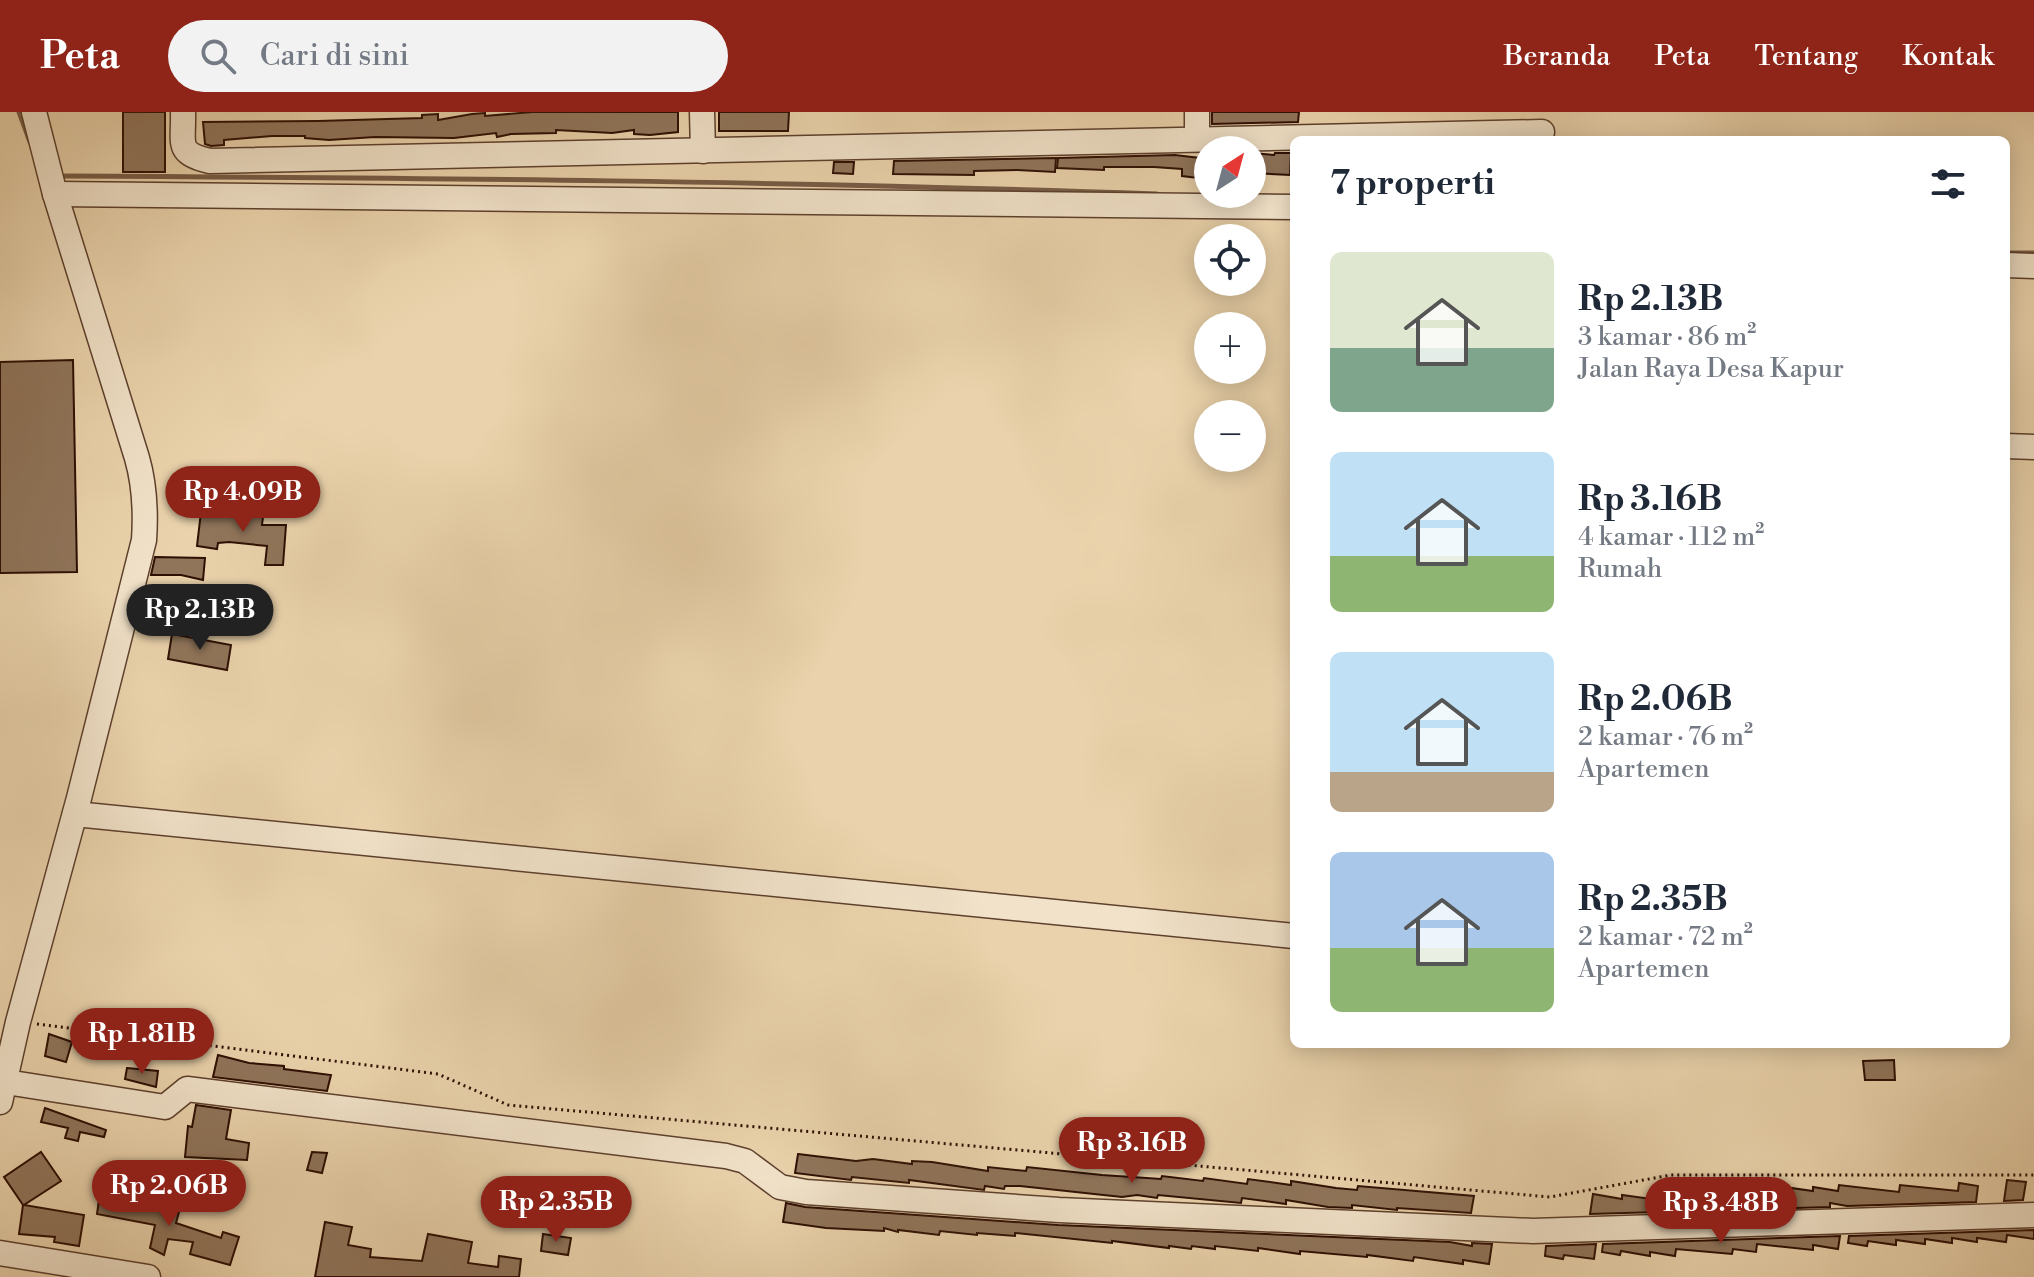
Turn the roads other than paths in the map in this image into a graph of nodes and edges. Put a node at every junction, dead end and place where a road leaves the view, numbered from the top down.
1 (34, 112) edge
2 (183, 112) edge
3 (702, 112) edge
4 (1197, 112) edge
5 (1542, 132) dead end
6 (1197, 136) edge
7 (1345, 136) edge
8 (1290, 137) edge
9 (1266, 138) edge
10 (1194, 139) edge
11 (703, 151) junction
12 (55, 194) junction
13 (1290, 207) edge
14 (2010, 265) edge
15 (2034, 266) edge
16 (2010, 446) edge
17 (2034, 447) edge
18 (75, 814) junction
19 (1290, 936) edge
20 (3, 1092) edge
21 (2034, 1215) edge
22 (0, 1253) edge
23 (148, 1277) edge

1 - 12 street
2 - 11 street
3 - 11 street
4 - 6 street
5 - 7 street
8 - 9 street
10 - 11 street
12 - 13 street
12 - 18 street
14 - 15 street
16 - 17 street
18 - 19 street
18 - 20 street
20 - 21 street
22 - 23 street

